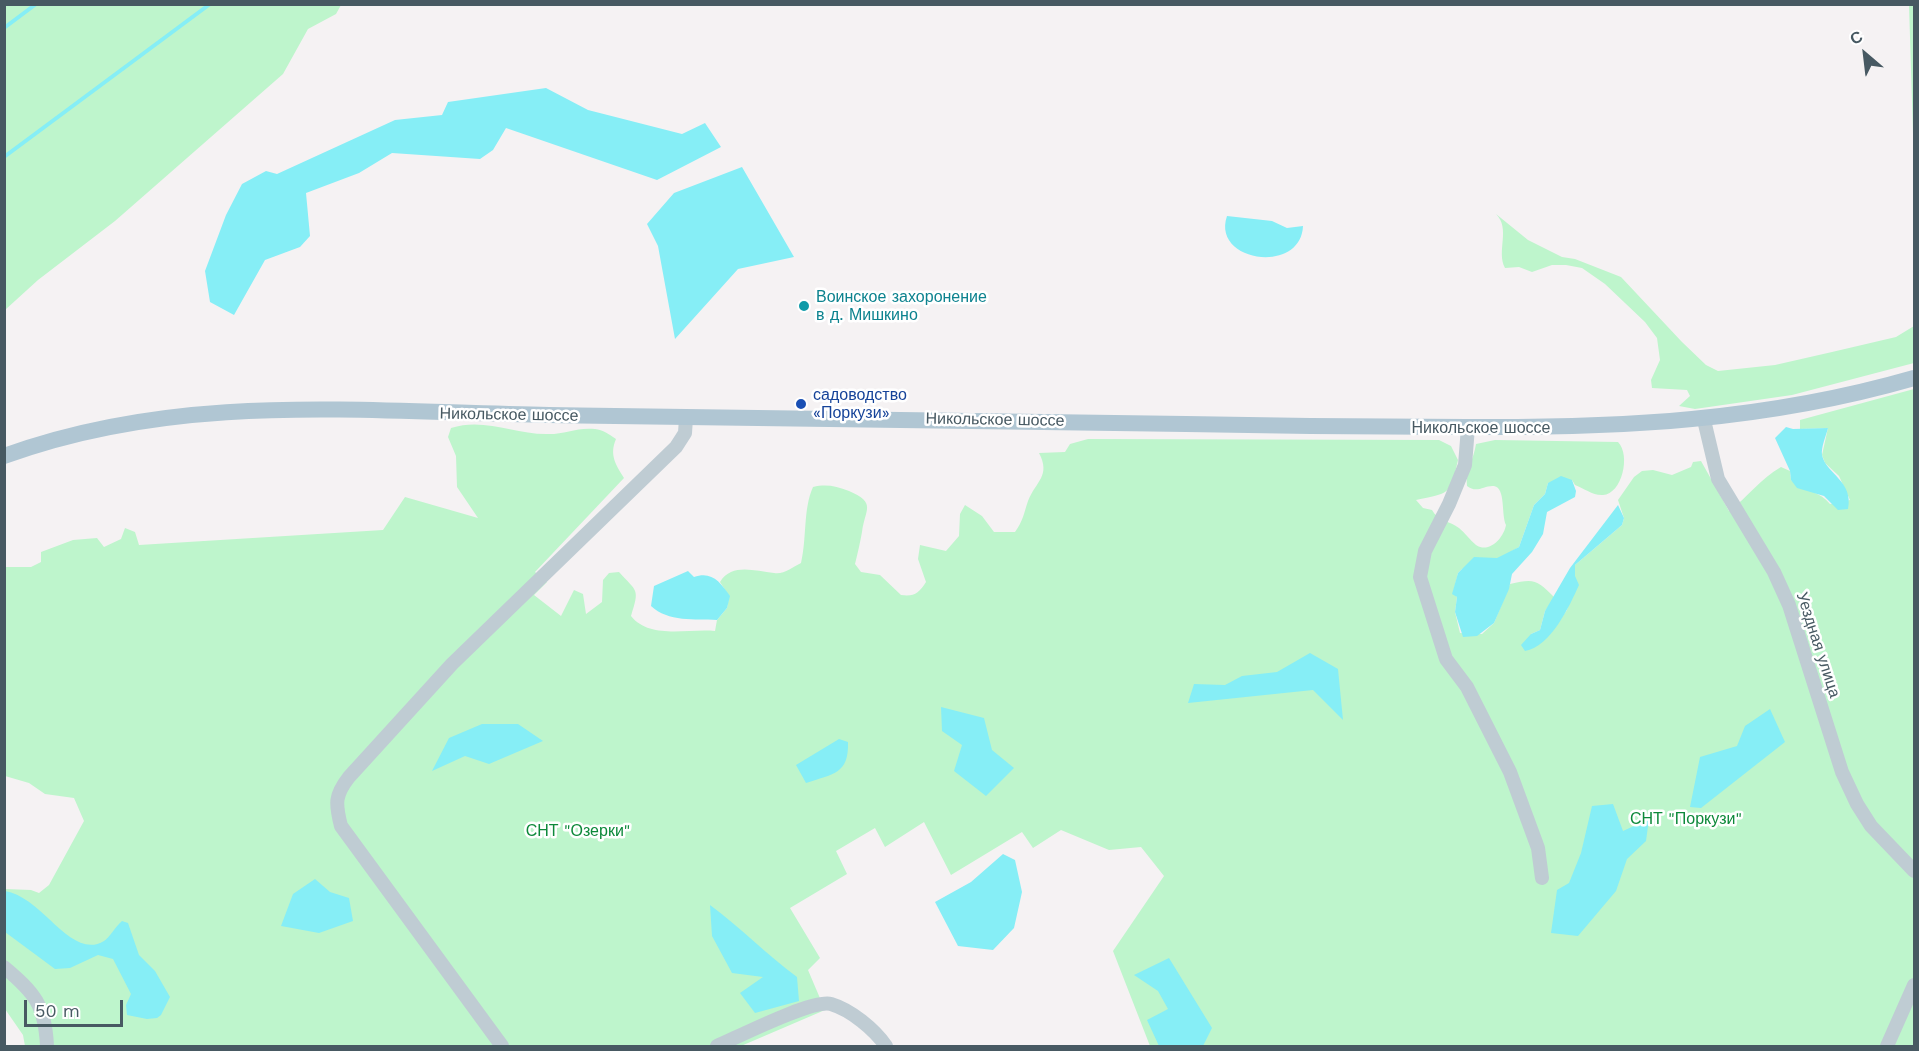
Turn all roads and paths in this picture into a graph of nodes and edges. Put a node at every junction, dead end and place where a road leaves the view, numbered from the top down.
1 (1914, 378) edge
2 (686, 418) junction
3 (1704, 420) junction
4 (1468, 427) junction
5 (4, 456) edge
6 (1914, 871) edge
7 (1542, 878) dead end
8 (4, 967) edge
9 (1914, 985) edge
10 (47, 1047) edge
11 (502, 1047) edge
12 (717, 1047) edge
13 (885, 1047) edge
14 (1887, 1047) edge

1 - 3 main road, Никольское шоссе
2 - 4 main road, Никольское шоссе
2 - 5 main road, Никольское шоссе
2 - 11 street
3 - 4 main road, Никольское шоссе
3 - 6 street, Уездная улица
4 - 7 street
8 - 10 street
9 - 14 street
12 - 13 street

